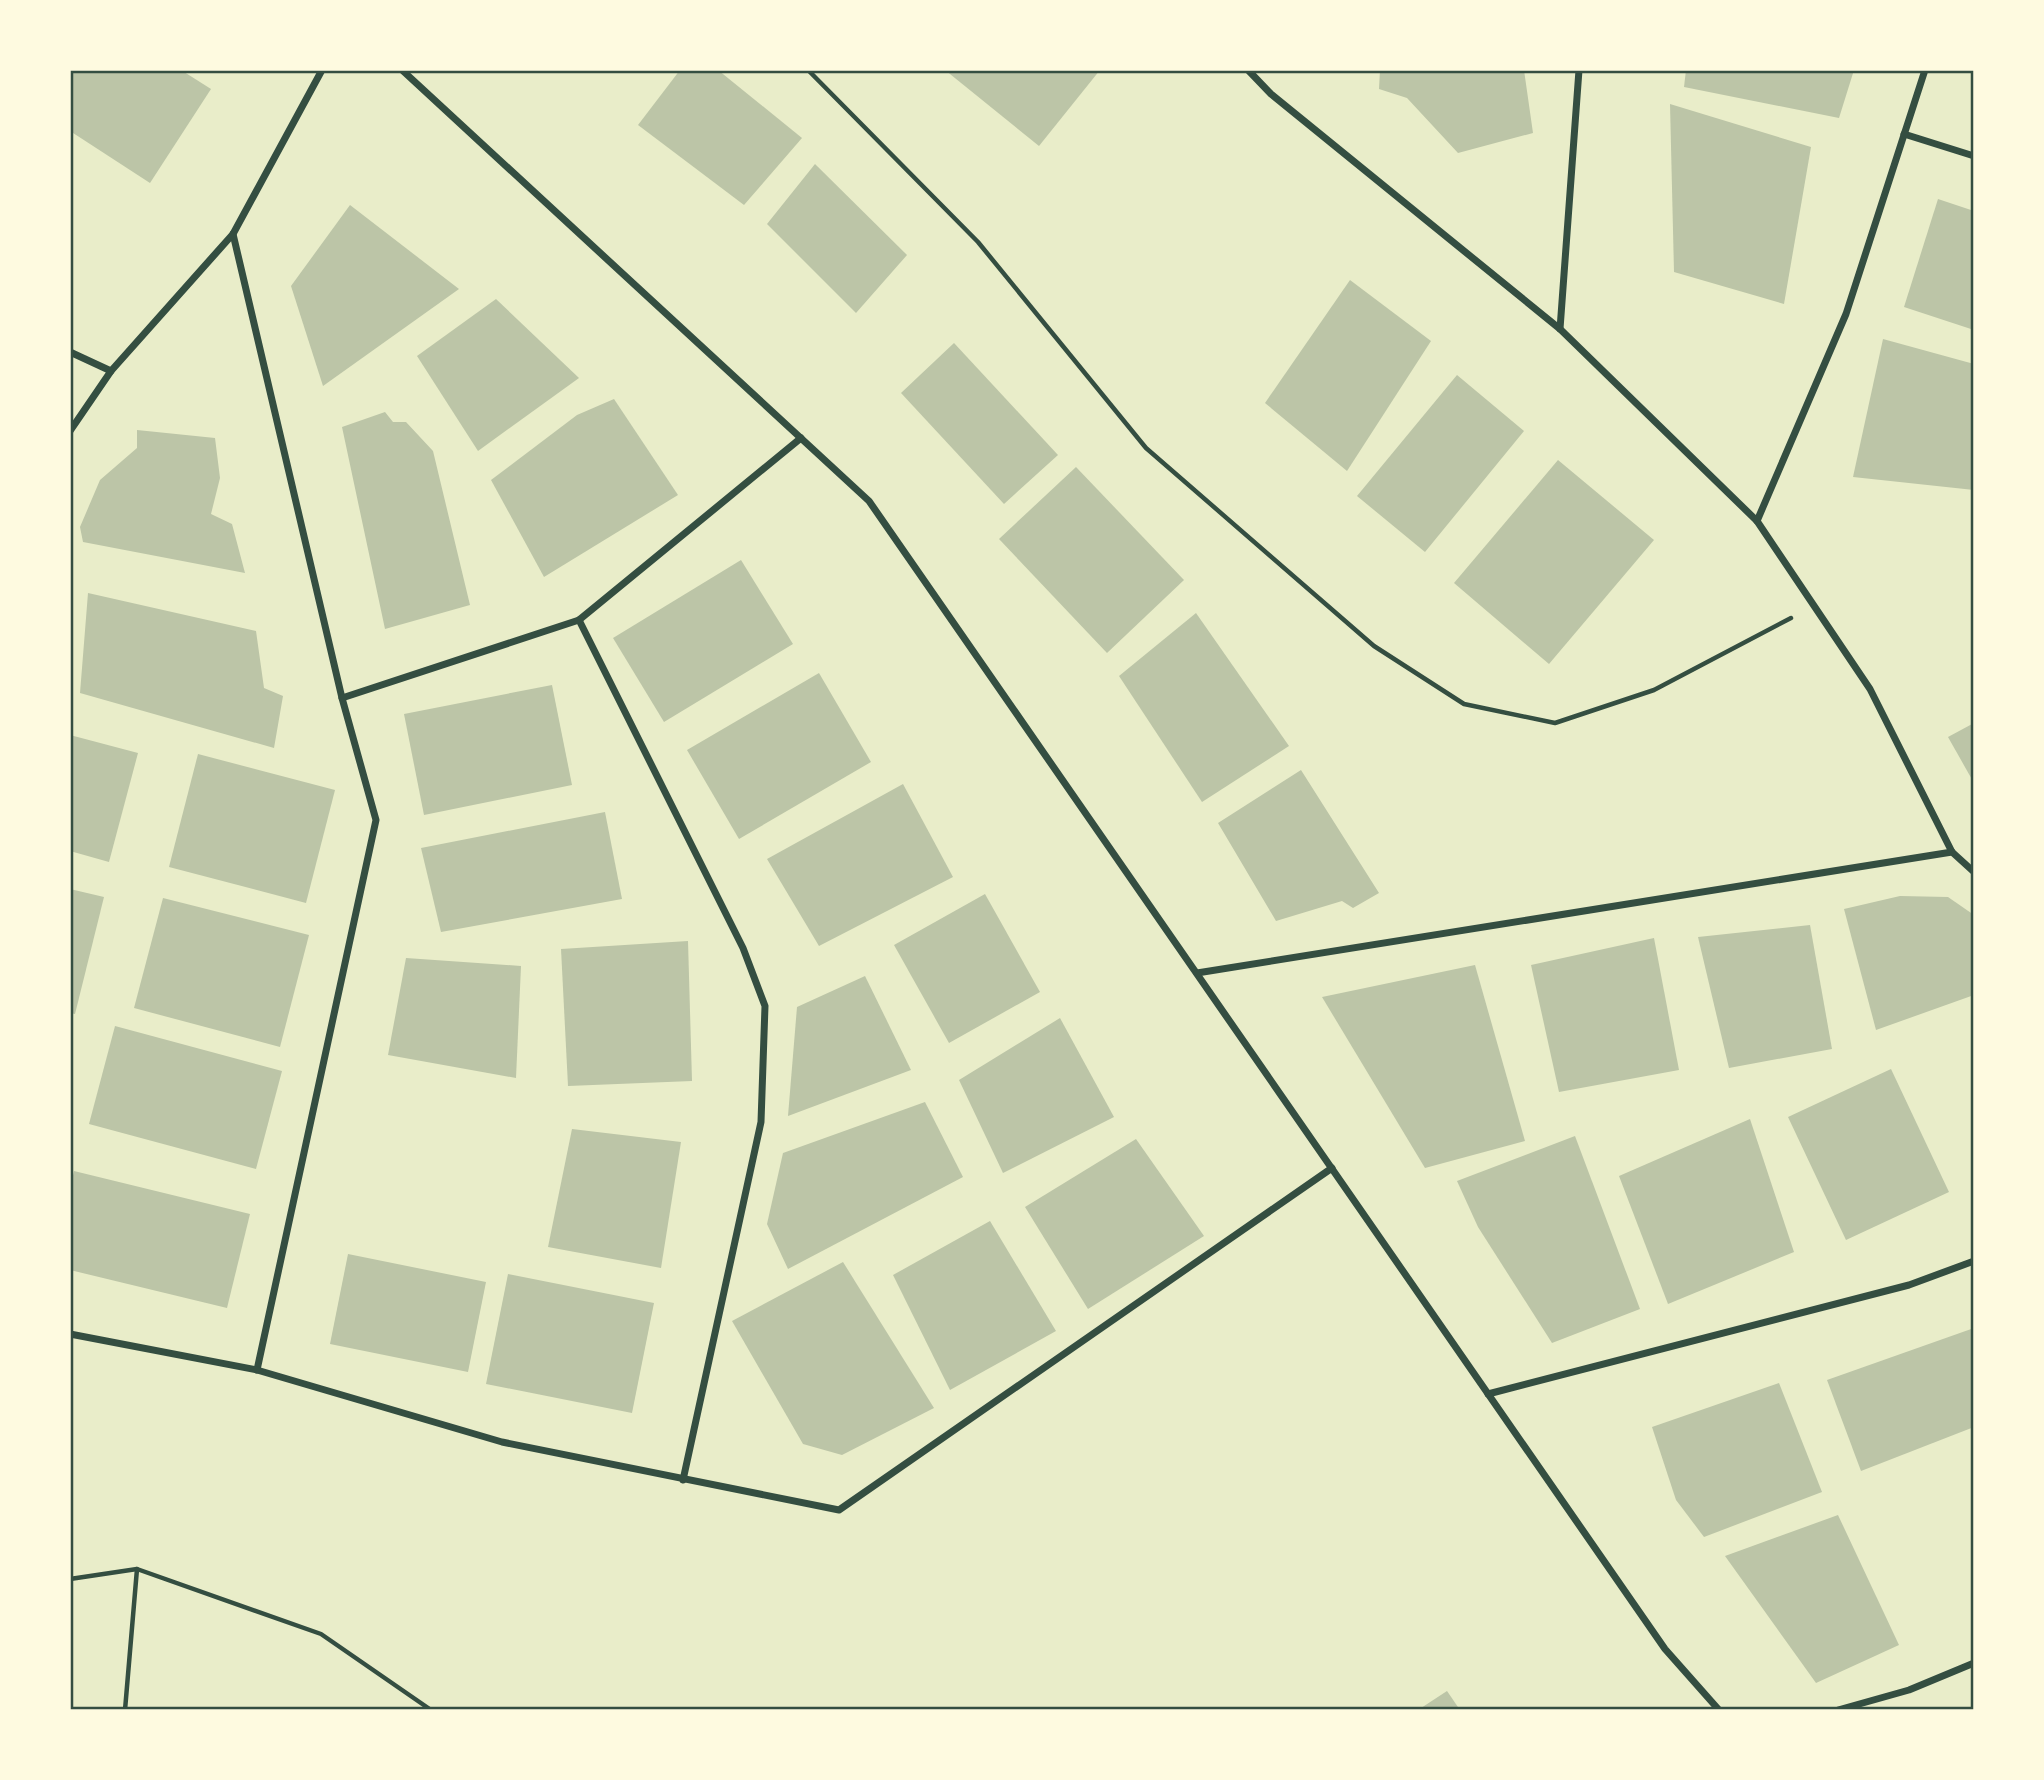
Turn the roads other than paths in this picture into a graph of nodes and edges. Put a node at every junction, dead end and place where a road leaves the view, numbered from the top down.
1 (322, 70) edge
2 (402, 70) edge
3 (1248, 70) edge
4 (1578, 70) edge
5 (1925, 70) edge
6 (1904, 134) junction
7 (1974, 156) edge
8 (233, 234) junction
9 (1560, 330) junction
10 (70, 352) edge
11 (111, 371) junction
12 (70, 431) edge
13 (801, 438) junction
14 (1757, 521) junction
15 (579, 620) junction
16 (342, 698) junction
17 (1952, 852) junction
18 (1974, 872) edge
19 (1197, 973) junction
20 (1332, 1168) junction
21 (1974, 1261) edge
22 (70, 1334) edge
23 (257, 1370) junction
24 (1488, 1394) junction
25 (683, 1480) junction
26 (1974, 1663) edge
27 (1718, 1710) edge
28 (1838, 1710) edge

1 - 8 street
2 - 13 street
3 - 9 street
4 - 9 street
5 - 6 street
6 - 7 street
6 - 14 street
8 - 11 street
8 - 16 street
9 - 14 street
10 - 11 street
11 - 12 street
13 - 15 street
13 - 19 street
14 - 17 street
15 - 16 street
15 - 25 street
16 - 23 street
17 - 18 street
17 - 19 street
19 - 20 street
20 - 24 street
20 - 25 street
21 - 24 street
22 - 23 street
23 - 25 street
24 - 27 street
26 - 28 street

